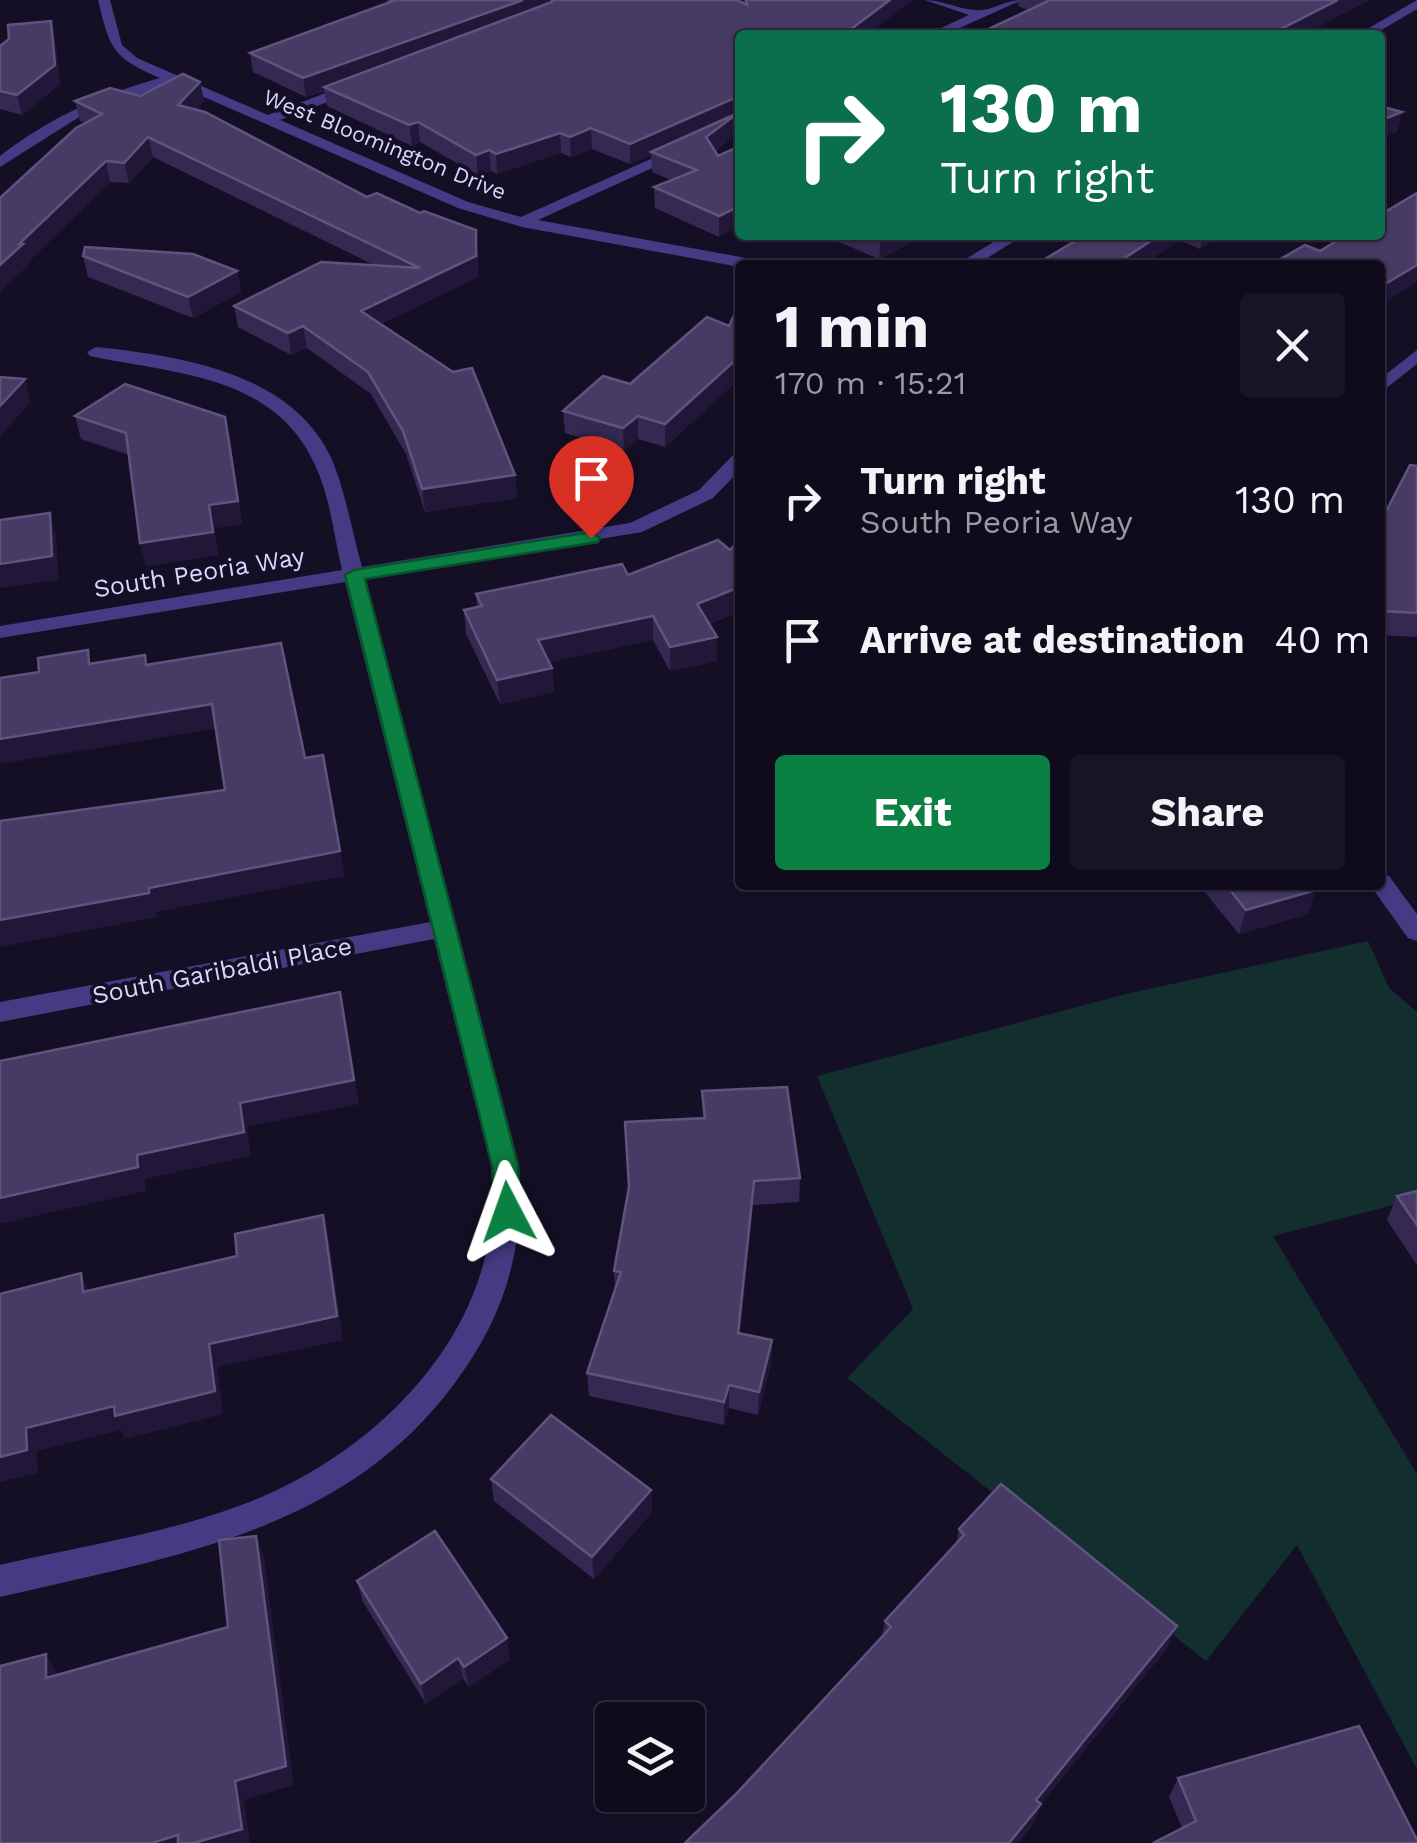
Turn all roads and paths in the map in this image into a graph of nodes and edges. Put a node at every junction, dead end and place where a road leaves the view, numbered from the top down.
1 (104, 0) edge
2 (931, 0) edge
3 (1016, 0) edge
4 (1417, 4) edge
5 (979, 14) junction
6 (944, 30) edge
7 (1373, 30) edge
8 (168, 80) junction
9 (363, 84) edge
10 (265, 121) junction
11 (735, 125) edge
12 (0, 164) edge
13 (522, 222) junction
14 (1007, 240) edge
15 (973, 260) edge
16 (735, 261) edge
17 (96, 352) dead end
18 (1417, 355) edge
19 (1385, 384) edge
20 (735, 465) edge
21 (354, 575) junction
22 (0, 632) edge
23 (1385, 889) edge
24 (445, 928) junction
25 (1417, 932) edge
26 (0, 1012) edge
27 (0, 1581) edge

1 - 8 street, West Bloomington Drive
2 - 5 street
3 - 5 street
4 - 7 street
5 - 6 street
8 - 10 street, West Bloomington Drive
8 - 12 street
9 - 10 street
10 - 13 street, West Bloomington Drive
11 - 13 street
13 - 16 street, West Bloomington Drive
14 - 15 street
17 - 21 street
18 - 19 street
20 - 21 street, South Peoria Way
21 - 22 street, South Peoria Way
21 - 24 street
23 - 25 street
24 - 26 street, South Garibaldi Place
24 - 27 street

